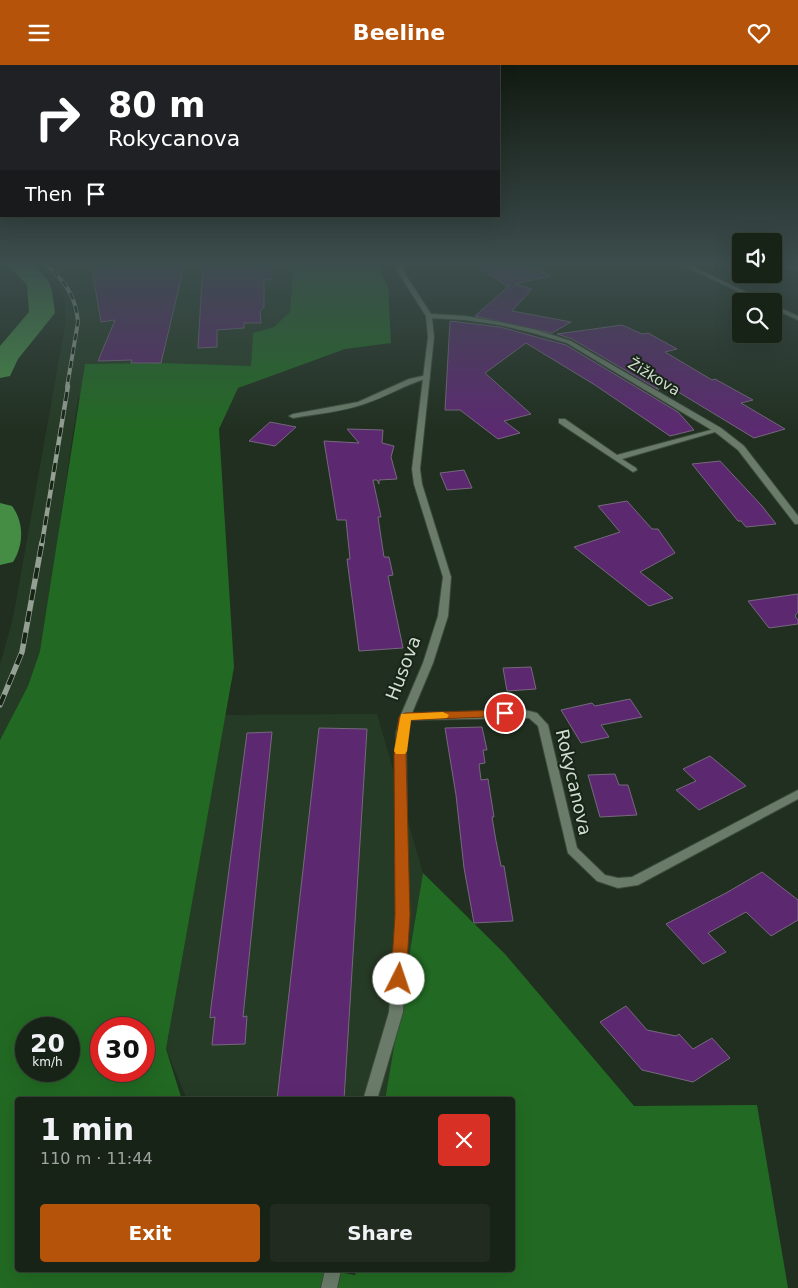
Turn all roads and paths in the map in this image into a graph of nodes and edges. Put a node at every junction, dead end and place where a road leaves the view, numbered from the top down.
1 (429, 319) edge
2 (476, 319) edge
3 (426, 377) junction
4 (293, 416) dead end
5 (562, 421) dead end
6 (718, 430) junction
7 (616, 458) junction
8 (633, 470) dead end
9 (798, 522) edge
10 (405, 717) junction
11 (798, 793) edge
12 (371, 1097) edge
13 (333, 1272) edge
14 (329, 1288) edge

1 - 3 street, Husova
2 - 6 street, Žižkova
3 - 4 street
3 - 10 street, Husova
5 - 7 street
6 - 7 street
6 - 9 street, Žižkova
7 - 8 street
10 - 11 street, Rokycanova
10 - 12 street, Husova
13 - 14 street

